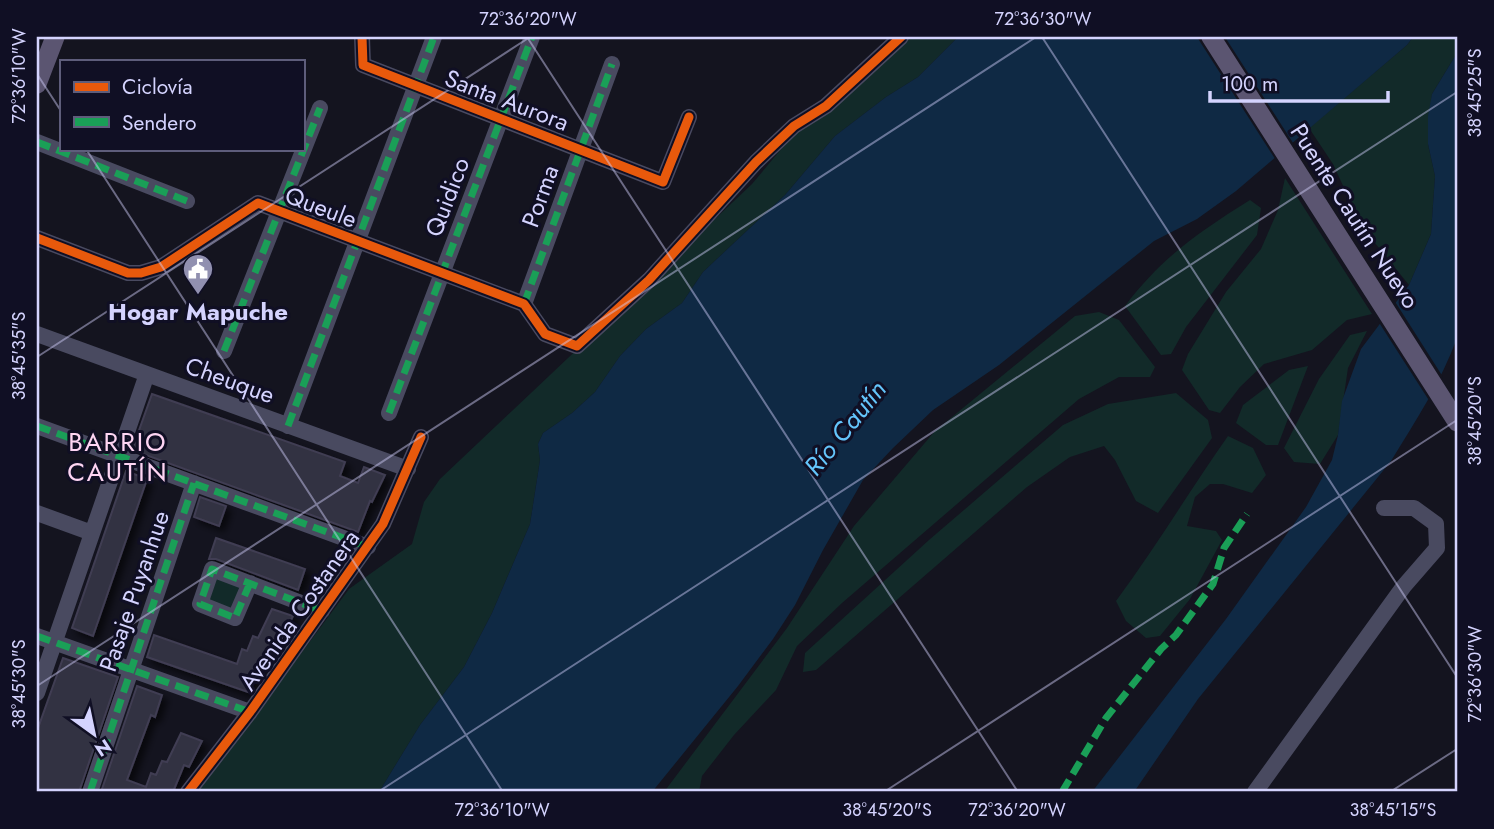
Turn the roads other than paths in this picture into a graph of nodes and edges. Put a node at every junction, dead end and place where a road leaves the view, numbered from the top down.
1 (55, 37) edge
2 (362, 37) edge
3 (434, 37) edge
4 (532, 37) edge
5 (901, 37) edge
6 (1211, 37) edge
7 (612, 64) dead end
8 (37, 80) edge
9 (416, 85) junction
10 (320, 108) dead end
11 (689, 117) dead end
12 (501, 119) junction
13 (37, 142) edge
14 (304, 148) edge
15 (303, 150) edge
16 (581, 150) junction
17 (187, 201) dead end
18 (279, 211) junction
19 (37, 238) edge
20 (357, 241) junction
21 (443, 273) junction
22 (524, 304) junction
23 (37, 334) edge
24 (224, 351) dead end
25 (147, 374) junction
26 (389, 413) dead end
27 (1457, 422) edge
28 (37, 426) edge
29 (288, 426) junction
30 (421, 438) dead end
31 (119, 456) junction
32 (408, 470) junction
33 (194, 483) junction
34 (1384, 508) dead end
35 (37, 513) edge
36 (92, 533) junction
37 (368, 547) junction
38 (250, 583) dead end
39 (322, 611) junction
40 (37, 636) edge
41 (54, 642) junction
42 (131, 670) junction
43 (37, 693) edge
44 (250, 712) junction
45 (90, 792) edge
46 (188, 792) edge
47 (1255, 792) edge

1 - 8 main road
2 - 9 street, Santa Aurora
3 - 9 street
4 - 12 street, Quidico
5 - 22 street
6 - 27 main road, Puente Cautín Nuevo
7 - 16 street, Porma
9 - 12 street, Santa Aurora
9 - 20 street
10 - 14 street
11 - 16 street, Santa Aurora
12 - 16 street, Santa Aurora
12 - 21 street, Quidico
13 - 17 street
15 - 18 street
16 - 22 street, Porma
18 - 19 street, Queule
18 - 20 street, Queule
18 - 24 street
20 - 21 street, Queule
20 - 29 street
21 - 22 street, Queule
21 - 26 street, Quidico
23 - 25 street, Cheuque
25 - 29 street, Cheuque
25 - 31 street
28 - 31 street
29 - 32 street, Cheuque
30 - 32 street, Avenida Costanera
31 - 33 street
31 - 36 street
32 - 37 street, Avenida Costanera
33 - 37 street
33 - 42 street, Pasaje Puyanhue
34 - 47 street
35 - 36 street
36 - 41 street
37 - 39 street, Avenida Costanera
38 - 39 street
39 - 44 street, Avenida Costanera
40 - 41 street
41 - 42 street
41 - 43 street
42 - 44 street
42 - 45 street, Pasaje Puyanhue
44 - 46 street, Avenida Costanera

